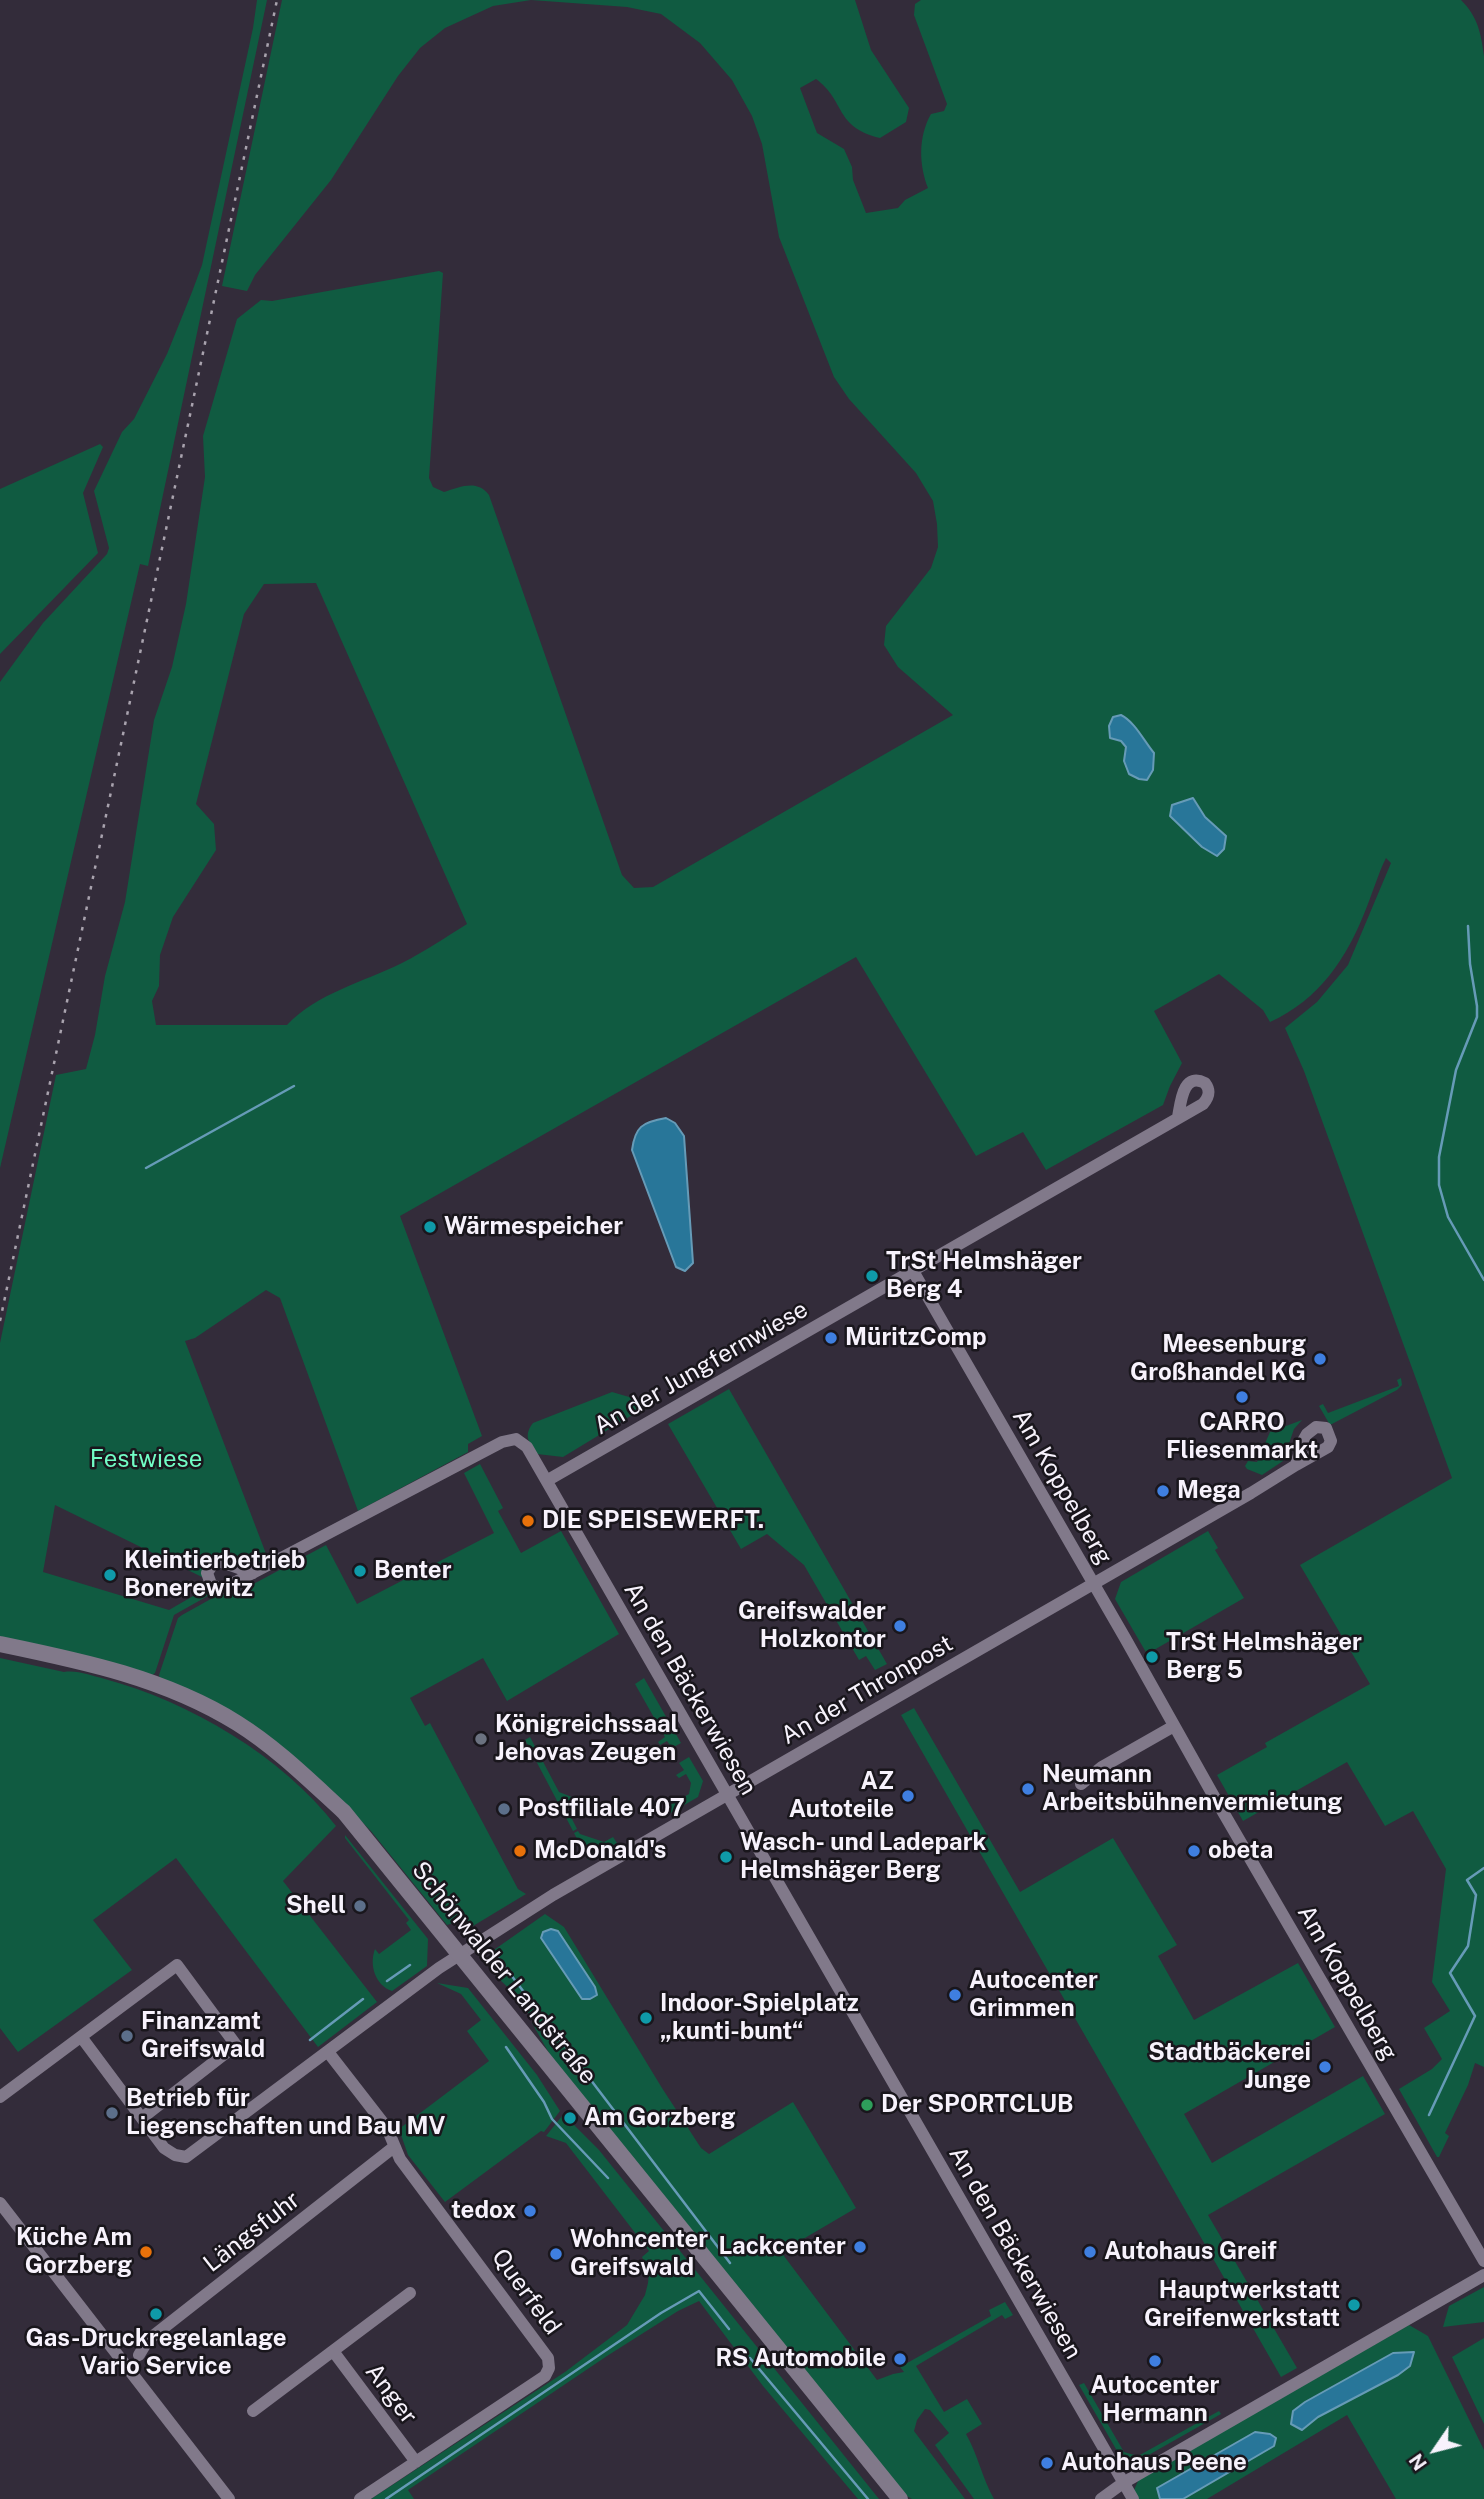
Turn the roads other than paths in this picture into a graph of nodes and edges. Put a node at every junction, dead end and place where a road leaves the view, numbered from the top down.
1 (1178, 1117) dead end
2 (913, 1270) junction
3 (1296, 1465) dead end
4 (548, 1480) junction
5 (253, 1573) dead end
6 (1094, 1584) junction
7 (0, 1644) edge
8 (1174, 1726) junction
9 (1081, 1784) dead end
10 (726, 1796) junction
11 (459, 1954) junction
12 (82, 2038) junction
13 (328, 2052) junction
14 (0, 2097) edge
15 (142, 2118) junction
16 (394, 2147) junction
17 (0, 2203) edge
18 (1484, 2261) edge
19 (1484, 2275) edge
20 (410, 2293) dead end
21 (333, 2351) junction
22 (139, 2355) dead end
23 (253, 2411) dead end
24 (416, 2462) junction
25 (1123, 2483) junction
26 (229, 2499) edge
27 (360, 2499) edge
28 (900, 2499) edge
29 (1101, 2499) edge
30 (1133, 2499) edge

1 - 2 street, An der Jungfernwiese
2 - 4 street, An der Jungfernwiese
2 - 6 street, Am Koppelberg
3 - 6 street, An der Thronpost
4 - 5 street
4 - 10 street, An den Bäckerwiesen
6 - 8 street, Am Koppelberg
6 - 10 street, An der Thronpost
7 - 11 main road, Schönwalder Landstraße
8 - 9 street
8 - 18 street, Am Koppelberg
10 - 11 street, An der Thronpost
10 - 25 street, An den Bäckerwiesen
11 - 13 street
11 - 28 main road, Schönwalder Landstraße
12 - 14 street
12 - 15 street
12 - 15 street
13 - 15 street
13 - 16 street
16 - 22 street, Längsfuhr
16 - 24 street, Querfeld
17 - 26 street
19 - 25 street
20 - 21 street, Anger
21 - 23 street, Anger
21 - 24 street, Anger
24 - 27 street, Querfeld
25 - 29 street
25 - 30 street, An den Bäckerwiesen

